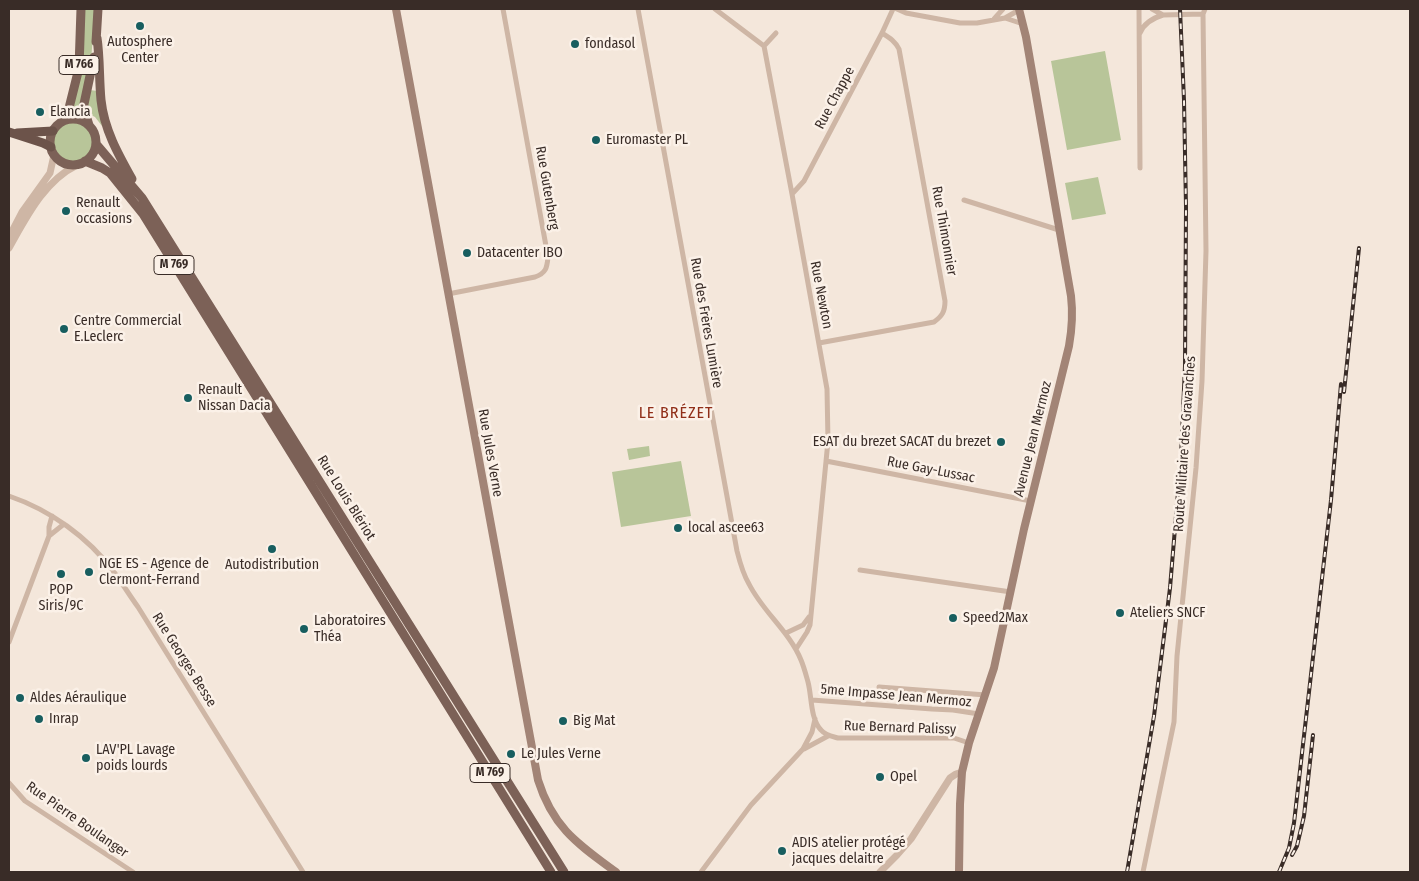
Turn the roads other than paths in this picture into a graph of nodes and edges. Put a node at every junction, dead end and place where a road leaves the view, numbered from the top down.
1 (81, 9) edge
2 (98, 9) edge
3 (396, 9) edge
4 (503, 9) edge
5 (638, 9) edge
6 (714, 9) edge
7 (895, 9) edge
8 (1003, 9) edge
9 (1019, 9) edge
10 (1139, 9) edge
11 (1152, 9) edge
12 (1204, 11) edge
13 (1165, 15) junction
14 (1005, 18) junction
15 (994, 19) junction
16 (1023, 24) junction
17 (776, 33) dead end
18 (882, 33) junction
19 (1139, 36) junction
20 (96, 38) junction
21 (764, 46) junction
22 (66, 120) junction
23 (89, 125) junction
24 (53, 131) junction
25 (11, 133) edge
26 (96, 144) junction
27 (52, 151) junction
28 (81, 163) junction
29 (1140, 168) dead end
30 (792, 194) junction
31 (142, 198) junction
32 (964, 200) dead end
33 (1059, 230) junction
34 (9, 236) edge
35 (9, 248) edge
36 (448, 294) junction
37 (819, 343) junction
38 (826, 461) junction
39 (9, 496) edge
40 (1031, 501) junction
41 (52, 516) junction
42 (64, 524) junction
43 (49, 536) junction
44 (860, 570) dead end
45 (1011, 592) junction
46 (811, 612) junction
47 (786, 633) junction
48 (9, 642) edge
49 (796, 648) junction
50 (879, 687) dead end
51 (986, 695) junction
52 (812, 700) junction
53 (979, 714) junction
54 (815, 718) junction
55 (828, 736) junction
56 (969, 743) junction
57 (803, 749) junction
58 (962, 772) junction
59 (9, 784) edge
60 (133, 872) edge
61 (303, 872) edge
62 (551, 872) edge
63 (564, 872) edge
64 (616, 872) edge
65 (701, 872) edge
66 (880, 872) edge
67 (959, 872) edge
68 (1143, 872) edge

1 - 22 main road, M 766
2 - 20 main road, M 766
3 - 36 main road, Rue Jules Verne
4 - 36 street, Rue Gutenberg
5 - 47 street, Rue des Frères Lumière
6 - 21 street
7 - 15 street
7 - 18 street, Rue Chappe
8 - 15 street
9 - 14 street
9 - 16 main road, Avenue Jean Mermoz
10 - 19 street
11 - 13 street
12 - 13 street
12 - 68 street, Route Militaire des Gravanches
13 - 19 street
14 - 15 street
14 - 16 street
16 - 33 main road, Avenue Jean Mermoz
17 - 21 street
18 - 30 street, Rue Chappe
18 - 37 street, Rue Thimonnier
19 - 29 street
20 - 23 main road, M 766
20 - 31 main road
21 - 30 street, Rue Newton
22 - 23 main road
22 - 24 main road
23 - 26 main road
24 - 25 highway
24 - 27 main road
25 - 27 highway
26 - 28 main road
26 - 31 main road, Rue Louis Blériot / M 769
27 - 28 main road
27 - 34 street
28 - 35 street
28 - 62 main road, Rue Louis Blériot / M 769
30 - 37 street, Rue Newton
31 - 63 main road, Rue Louis Blériot / M 769
32 - 33 street
33 - 40 main road, Avenue Jean Mermoz
36 - 64 main road, Rue Jules Verne
37 - 38 street, Rue Newton
38 - 40 street, Rue Gay-Lussac
38 - 46 street, Rue Newton
39 - 41 street, Rue Georges Besse
40 - 45 main road, Avenue Jean Mermoz
41 - 42 street, Rue Georges Besse
41 - 43 street
42 - 43 street
42 - 61 street, Rue Georges Besse
43 - 48 street
44 - 45 street
45 - 51 main road, Avenue Jean Mermoz
46 - 47 street
46 - 49 street, Rue Newton
47 - 49 street, Rue des Frères Lumière
49 - 52 street, Rue des Frères Lumière
50 - 51 street
51 - 53 main road, Avenue Jean Mermoz
52 - 53 street, 5me Impasse Jean Mermoz
52 - 54 street, Rue des Frères Lumière
53 - 56 main road, Avenue Jean Mermoz
54 - 55 street, Rue des Frères Lumière
54 - 57 street, Rue Bernard Palissy
55 - 56 street, Rue Bernard Palissy
55 - 57 street, Rue Bernard Palissy
56 - 58 main road, Avenue Jean Mermoz
57 - 65 street, Rue Bernard Palissy
58 - 66 street
58 - 67 main road, Avenue Jean Mermoz
59 - 60 street, Rue Pierre Boulanger

